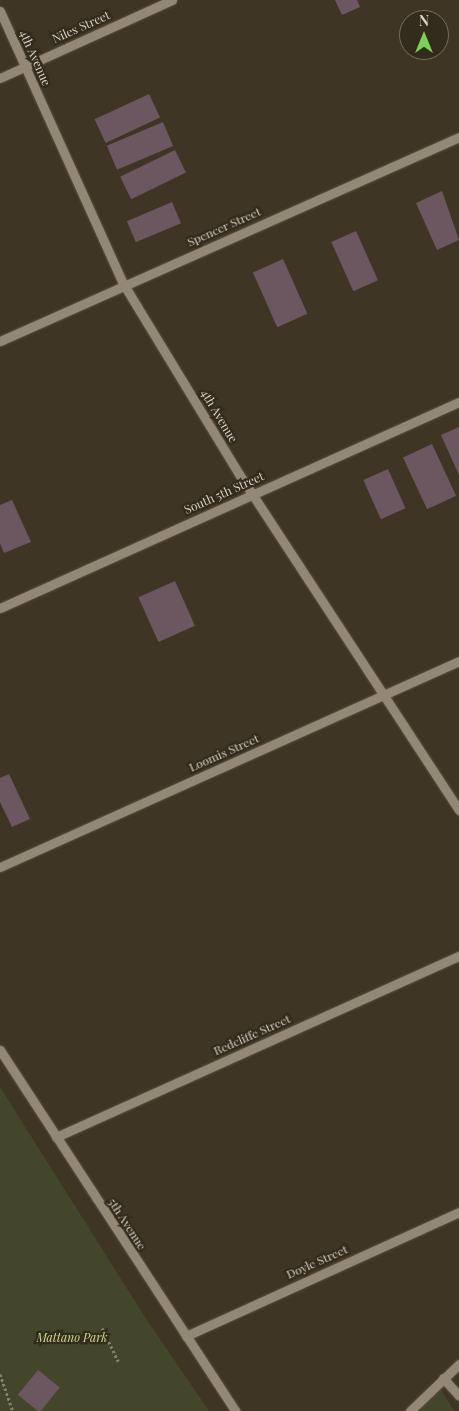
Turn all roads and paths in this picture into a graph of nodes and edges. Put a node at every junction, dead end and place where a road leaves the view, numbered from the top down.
1 (172, 0) edge
2 (0, 11) edge
3 (25, 66) junction
4 (0, 78) edge
5 (459, 137) edge
6 (124, 285) junction
7 (0, 341) edge
8 (459, 402) edge
9 (252, 494) junction
10 (0, 608) edge
11 (459, 661) edge
12 (384, 695) junction
13 (459, 810) edge
14 (0, 867) edge
15 (459, 956) edge
16 (0, 1050) edge
17 (56, 1137) junction
18 (459, 1212) edge
19 (102, 1328) dead end
20 (186, 1336) junction
21 (118, 1361) dead end
22 (459, 1364) edge
23 (0, 1374) edge
24 (443, 1378) junction
25 (459, 1396) edge
26 (13, 1411) edge
27 (235, 1411) edge
28 (410, 1411) edge

1 - 3 street, Niles Street
2 - 3 street, 4th Avenue
3 - 4 street, Niles Street
3 - 6 street, 4th Avenue
5 - 6 street, Spencer Street
6 - 7 street, Spencer Street
6 - 9 street, 4th Avenue
8 - 9 street, South 5th Street
9 - 10 street, South 5th Street
9 - 12 street, 4th Avenue
11 - 12 street, Loomis Street
12 - 13 street, 4th Avenue
12 - 14 street, Loomis Street
15 - 17 street, Redcliffe Street
16 - 17 street, 5th Avenue
17 - 20 street, 5th Avenue
18 - 20 street, Doyle Street
19 - 21 path
20 - 27 street, 5th Avenue
22 - 24 street
23 - 26 path
24 - 25 street
24 - 28 street

